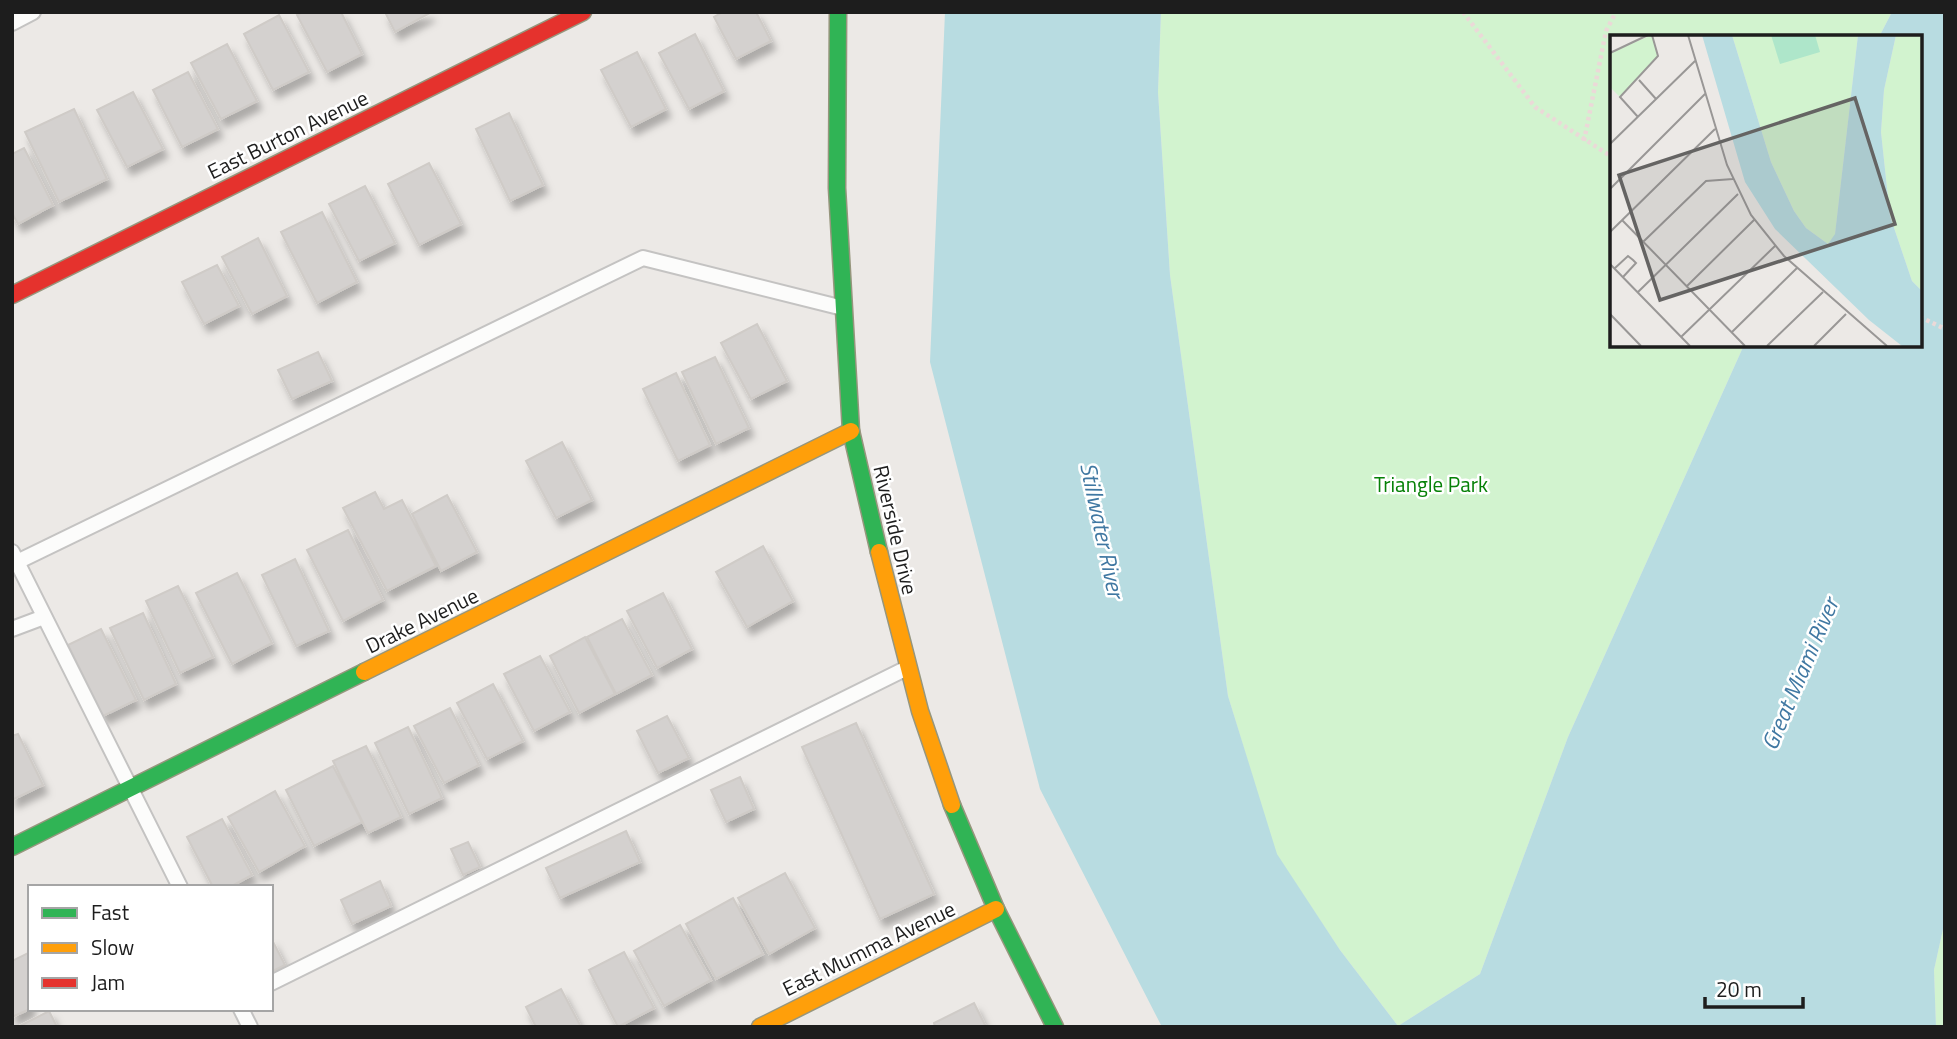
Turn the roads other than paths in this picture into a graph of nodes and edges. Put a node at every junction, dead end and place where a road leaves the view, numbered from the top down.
1 (33, 12) edge
2 (583, 12) edge
3 (838, 12) edge
4 (12, 23) edge
5 (12, 295) edge
6 (845, 308) junction
7 (851, 431) junction
8 (15, 557) edge
9 (44, 617) junction
10 (12, 629) edge
11 (908, 667) junction
12 (131, 789) junction
13 (12, 847) edge
14 (179, 885) edge
15 (996, 909) junction
16 (273, 982) edge
17 (242, 1011) edge
18 (250, 1027) edge
19 (760, 1027) edge
20 (1055, 1027) edge

1 - 4 lane
2 - 5 street, East Burton Avenue
3 - 6 street, Riverside Drive
6 - 7 street, Riverside Drive
6 - 8 lane
7 - 11 street, Riverside Drive
7 - 12 street, Drake Avenue
8 - 9 lane
9 - 10 lane
9 - 12 lane
11 - 15 street, Riverside Drive
11 - 16 lane
12 - 13 street, Drake Avenue
12 - 14 lane
15 - 19 street, East Mumma Avenue
15 - 20 street, Riverside Drive
17 - 18 lane

